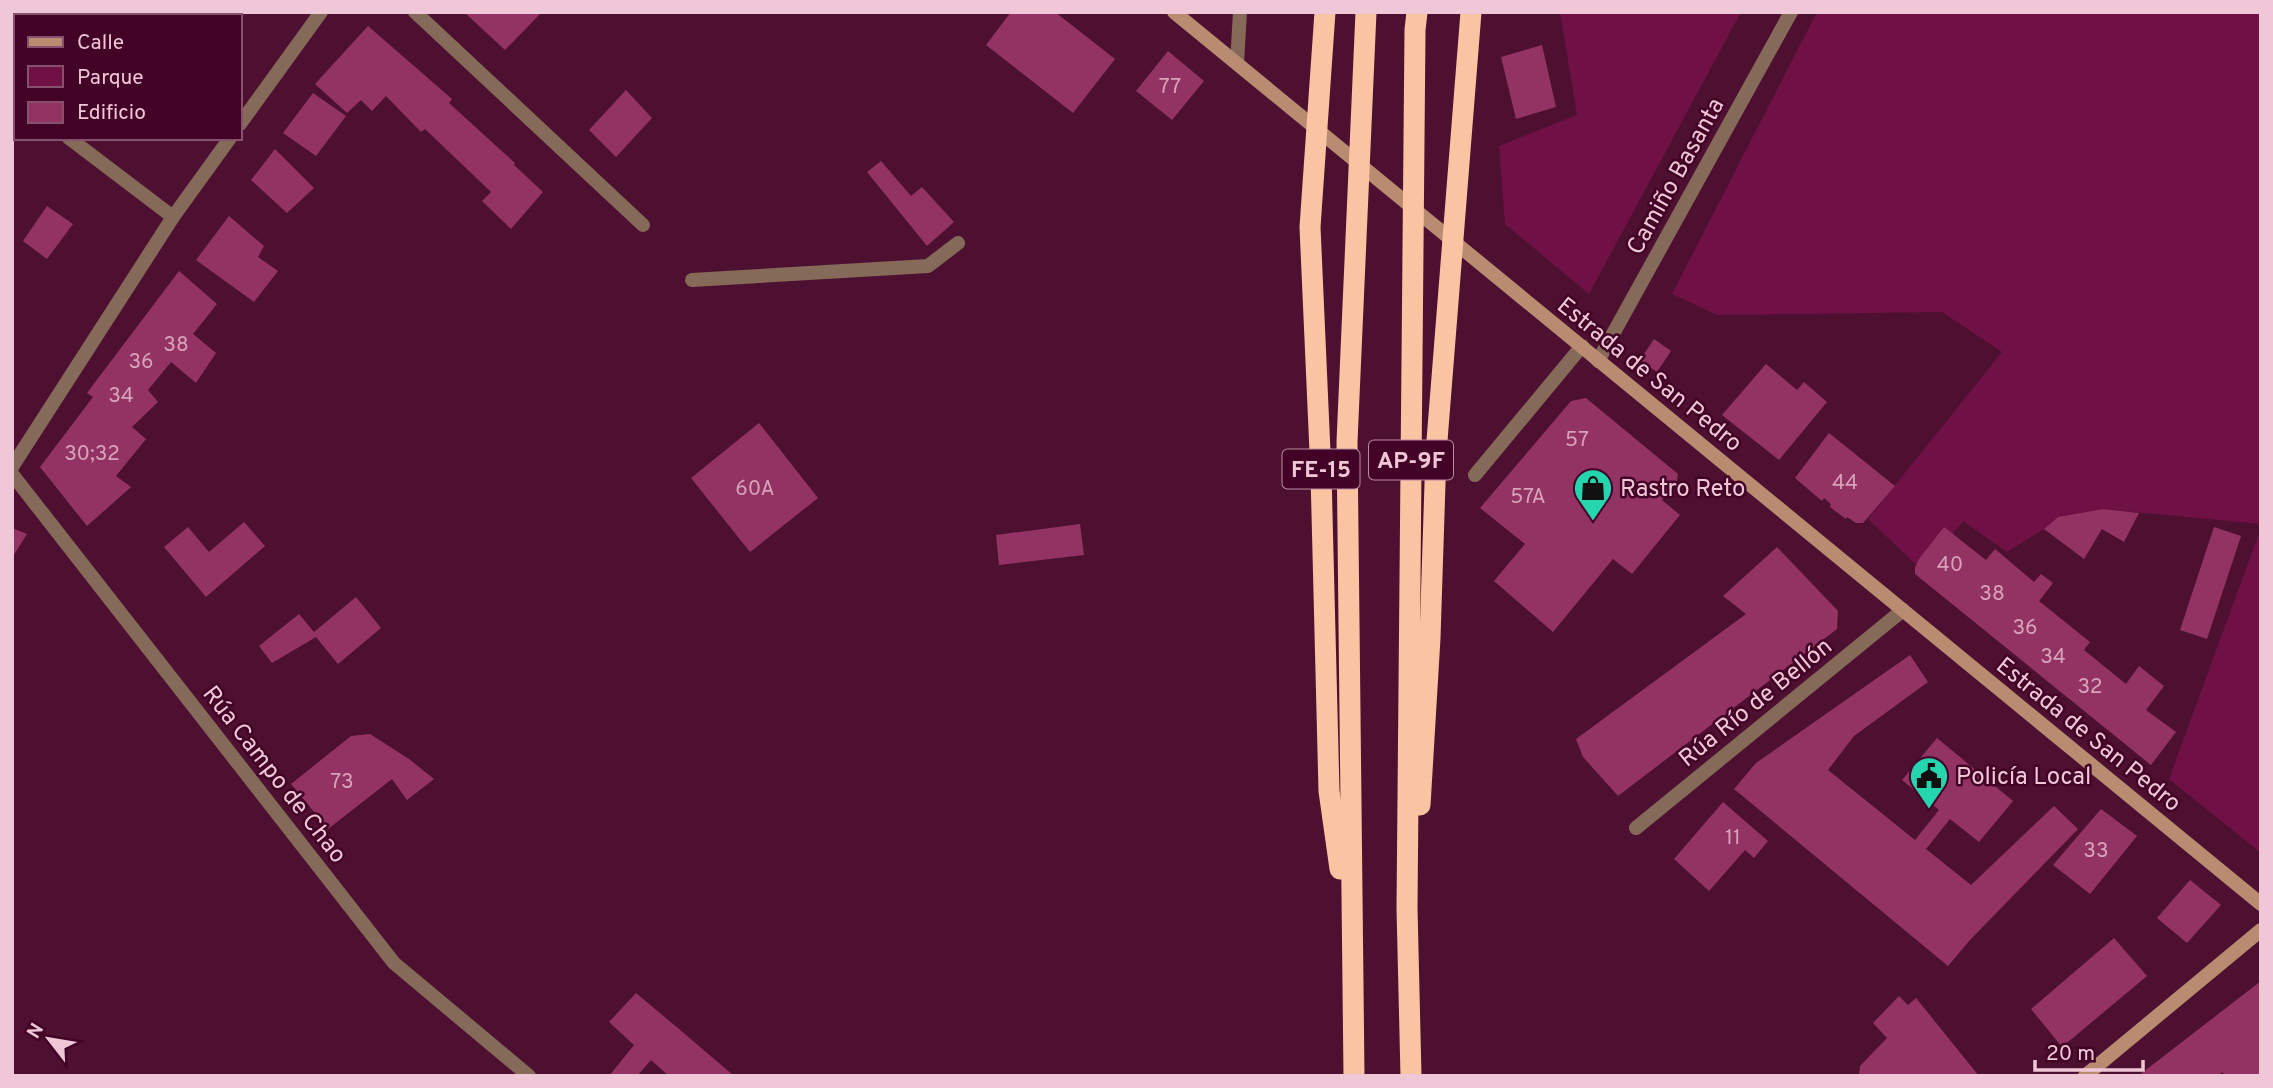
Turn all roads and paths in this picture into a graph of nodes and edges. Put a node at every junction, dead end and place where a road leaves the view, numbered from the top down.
1 (321, 12) edge
2 (415, 12) edge
3 (1174, 12) edge
4 (1240, 12) edge
5 (1325, 12) edge
6 (1366, 12) edge
7 (1417, 12) edge
8 (1471, 12) edge
9 (1791, 12) edge
10 (1237, 62) junction
11 (242, 121) edge
12 (72, 140) edge
13 (229, 140) edge
14 (173, 217) junction
15 (643, 225) dead end
16 (958, 243) dead end
17 (692, 280) dead end
18 (1582, 346) junction
19 (1598, 361) junction
20 (12, 467) edge
21 (12, 474) edge
22 (1475, 475) dead end
23 (1903, 610) junction
24 (1636, 828) dead end
25 (2261, 904) edge
26 (1407, 908) junction
27 (1351, 925) junction
28 (2261, 930) edge
29 (529, 1076) edge
30 (1354, 1076) edge
31 (1411, 1076) edge
32 (2085, 1076) edge

1 - 11 street
2 - 15 street
3 - 10 street, Estrada de San Pedro
4 - 10 street
5 - 27 highway, FE-15
6 - 27 highway, AP-9F
7 - 26 highway, AP-9F
8 - 26 highway
9 - 19 street, Camiño Basanta
10 - 18 street, Estrada de San Pedro
12 - 14 street
13 - 14 street
14 - 20 street
16 - 17 street
18 - 19 street, Estrada de San Pedro
18 - 22 street
19 - 23 street, Estrada de San Pedro
21 - 29 street, Rúa Campo de Chao
23 - 24 street, Rúa Río de Bellón
23 - 25 street, Estrada de San Pedro
26 - 31 highway
27 - 30 highway, FE-15
28 - 32 street

